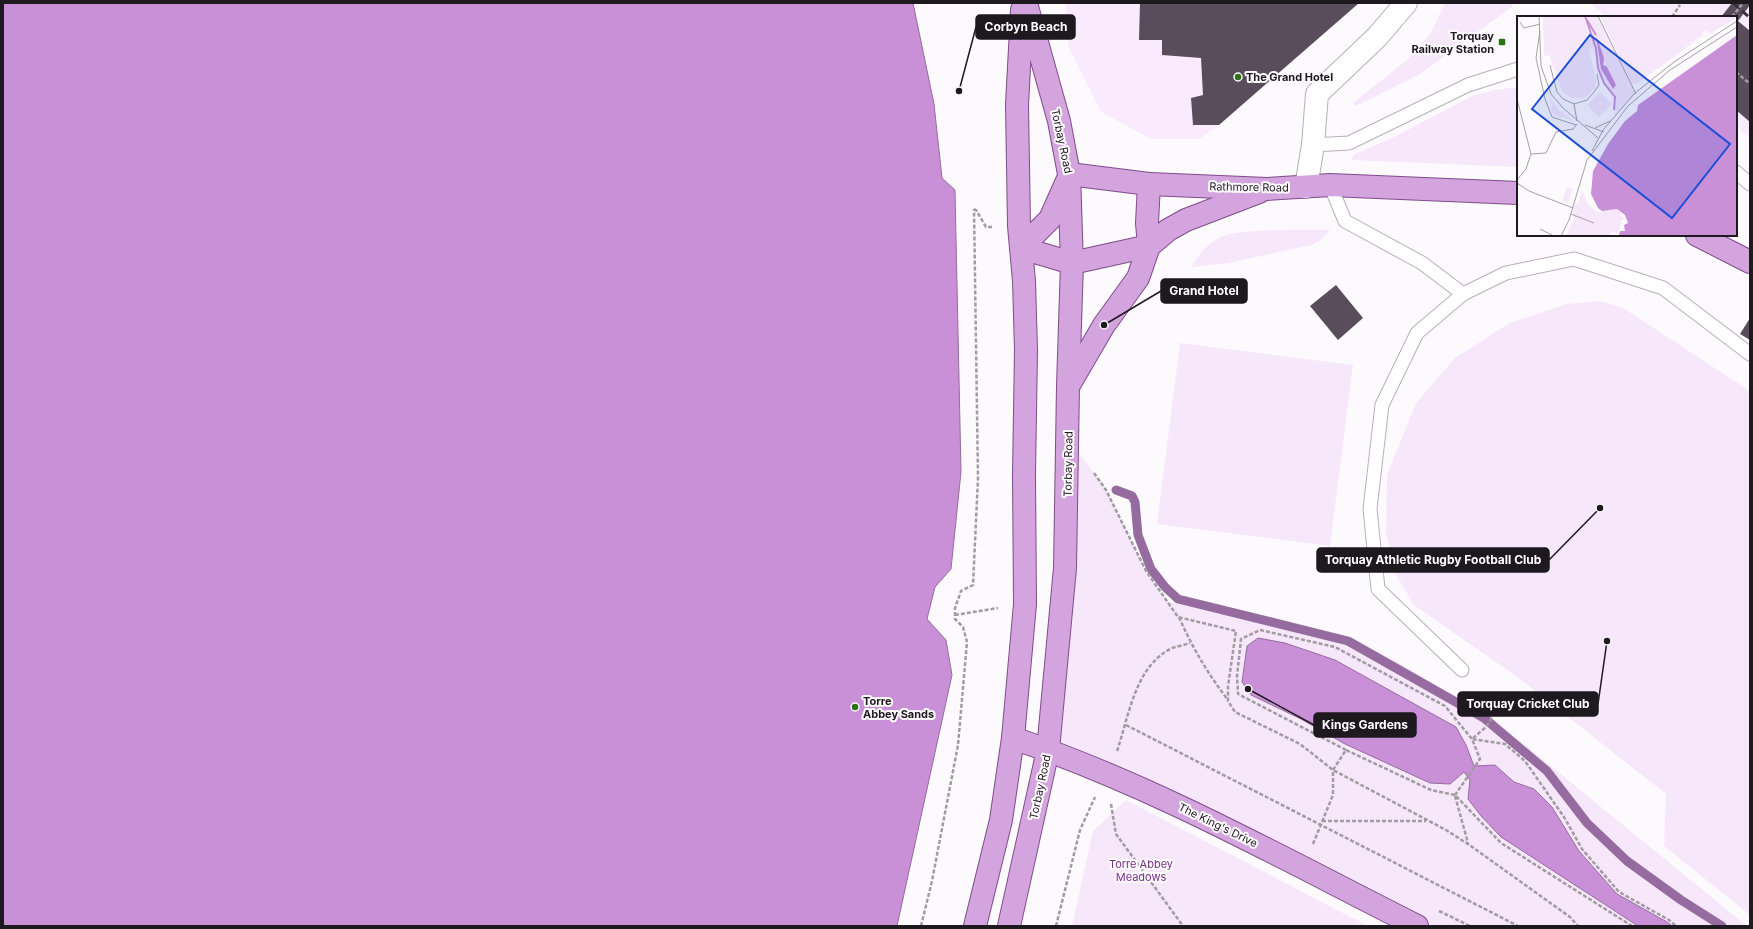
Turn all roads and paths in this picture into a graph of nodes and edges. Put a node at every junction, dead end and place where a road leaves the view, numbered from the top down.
1 (1022, 3) edge
2 (1026, 3) edge
3 (1406, 3) edge
4 (1743, 3) edge
5 (1680, 5) dead end
6 (1673, 16) edge
7 (1733, 16) edge
8 (1517, 69) edge
9 (1737, 73) edge
10 (1750, 81) edge
11 (1313, 145) junction
12 (1737, 173) edge
13 (1069, 174) junction
14 (1149, 184) junction
15 (1330, 184) junction
16 (1750, 184) edge
17 (1306, 187) junction
18 (1267, 189) junction
19 (1517, 193) edge
20 (974, 209) dead end
21 (1699, 236) edge
22 (1149, 246) junction
23 (1021, 248) junction
24 (1072, 262) junction
25 (1750, 262) edge
26 (1463, 294) junction
27 (1750, 354) edge
28 (1068, 386) junction
29 (1093, 472) dead end
30 (1025, 604) junction
31 (955, 615) junction
32 (1178, 617) junction
33 (1190, 643) junction
34 (1462, 670) dead end
35 (1228, 700) junction
36 (1492, 719) dead end
37 (1126, 725) junction
38 (1013, 738) junction
39 (1472, 739) junction
40 (1048, 750) junction
41 (1346, 750) junction
42 (1111, 765) junction
43 (1333, 770) junction
44 (1455, 796) junction
45 (1322, 821) junction
46 (1428, 821) junction
47 (1320, 826) junction
48 (1468, 844) junction
49 (1311, 848) dead end
50 (921, 926) edge
51 (974, 926) edge
52 (1009, 926) edge
53 (1056, 926) edge
54 (1184, 926) edge
55 (1416, 926) edge
56 (1518, 926) edge
57 (1578, 926) edge
58 (1632, 926) edge
59 (1676, 926) edge

1 - 23 main road
2 - 13 main road, Torbay Road
3 - 11 street
4 - 7 path, bridge
5 - 6 path
8 - 11 lane
9 - 10 path
11 - 17 street
12 - 16 lane
13 - 14 main road, Rathmore Road
13 - 23 main road
13 - 24 main road, Torbay Road
14 - 18 main road, Rathmore Road
14 - 22 main road
15 - 17 main road, Rathmore Road
15 - 19 main road, Rathmore Road
15 - 26 lane
17 - 18 main road, Rathmore Road
18 - 22 main road
20 - 31 path
21 - 25 main road
22 - 24 main road
22 - 28 main road
23 - 24 main road
23 - 30 main road
24 - 28 main road, Torbay Road
26 - 27 lane
26 - 34 lane
28 - 40 main road, Torbay Road
29 - 32 path
30 - 31 path
30 - 38 main road
31 - 50 path
32 - 33 path
32 - 35 path
33 - 35 path
33 - 37 path
35 - 43 path
36 - 39 path
37 - 42 path
37 - 47 path
38 - 40 main road, The King's Drive
38 - 51 main road
39 - 41 path
39 - 44 path
39 - 59 path
40 - 42 main road, The King's Drive
40 - 52 main road, Torbay Road
41 - 43 path
41 - 44 path
42 - 53 path
42 - 54 path
42 - 55 main road, The King's Drive
43 - 45 path
43 - 46 path
44 - 48 path
44 - 58 path
45 - 46 path
45 - 47 path
46 - 48 path
47 - 49 path
47 - 56 path
48 - 57 path

